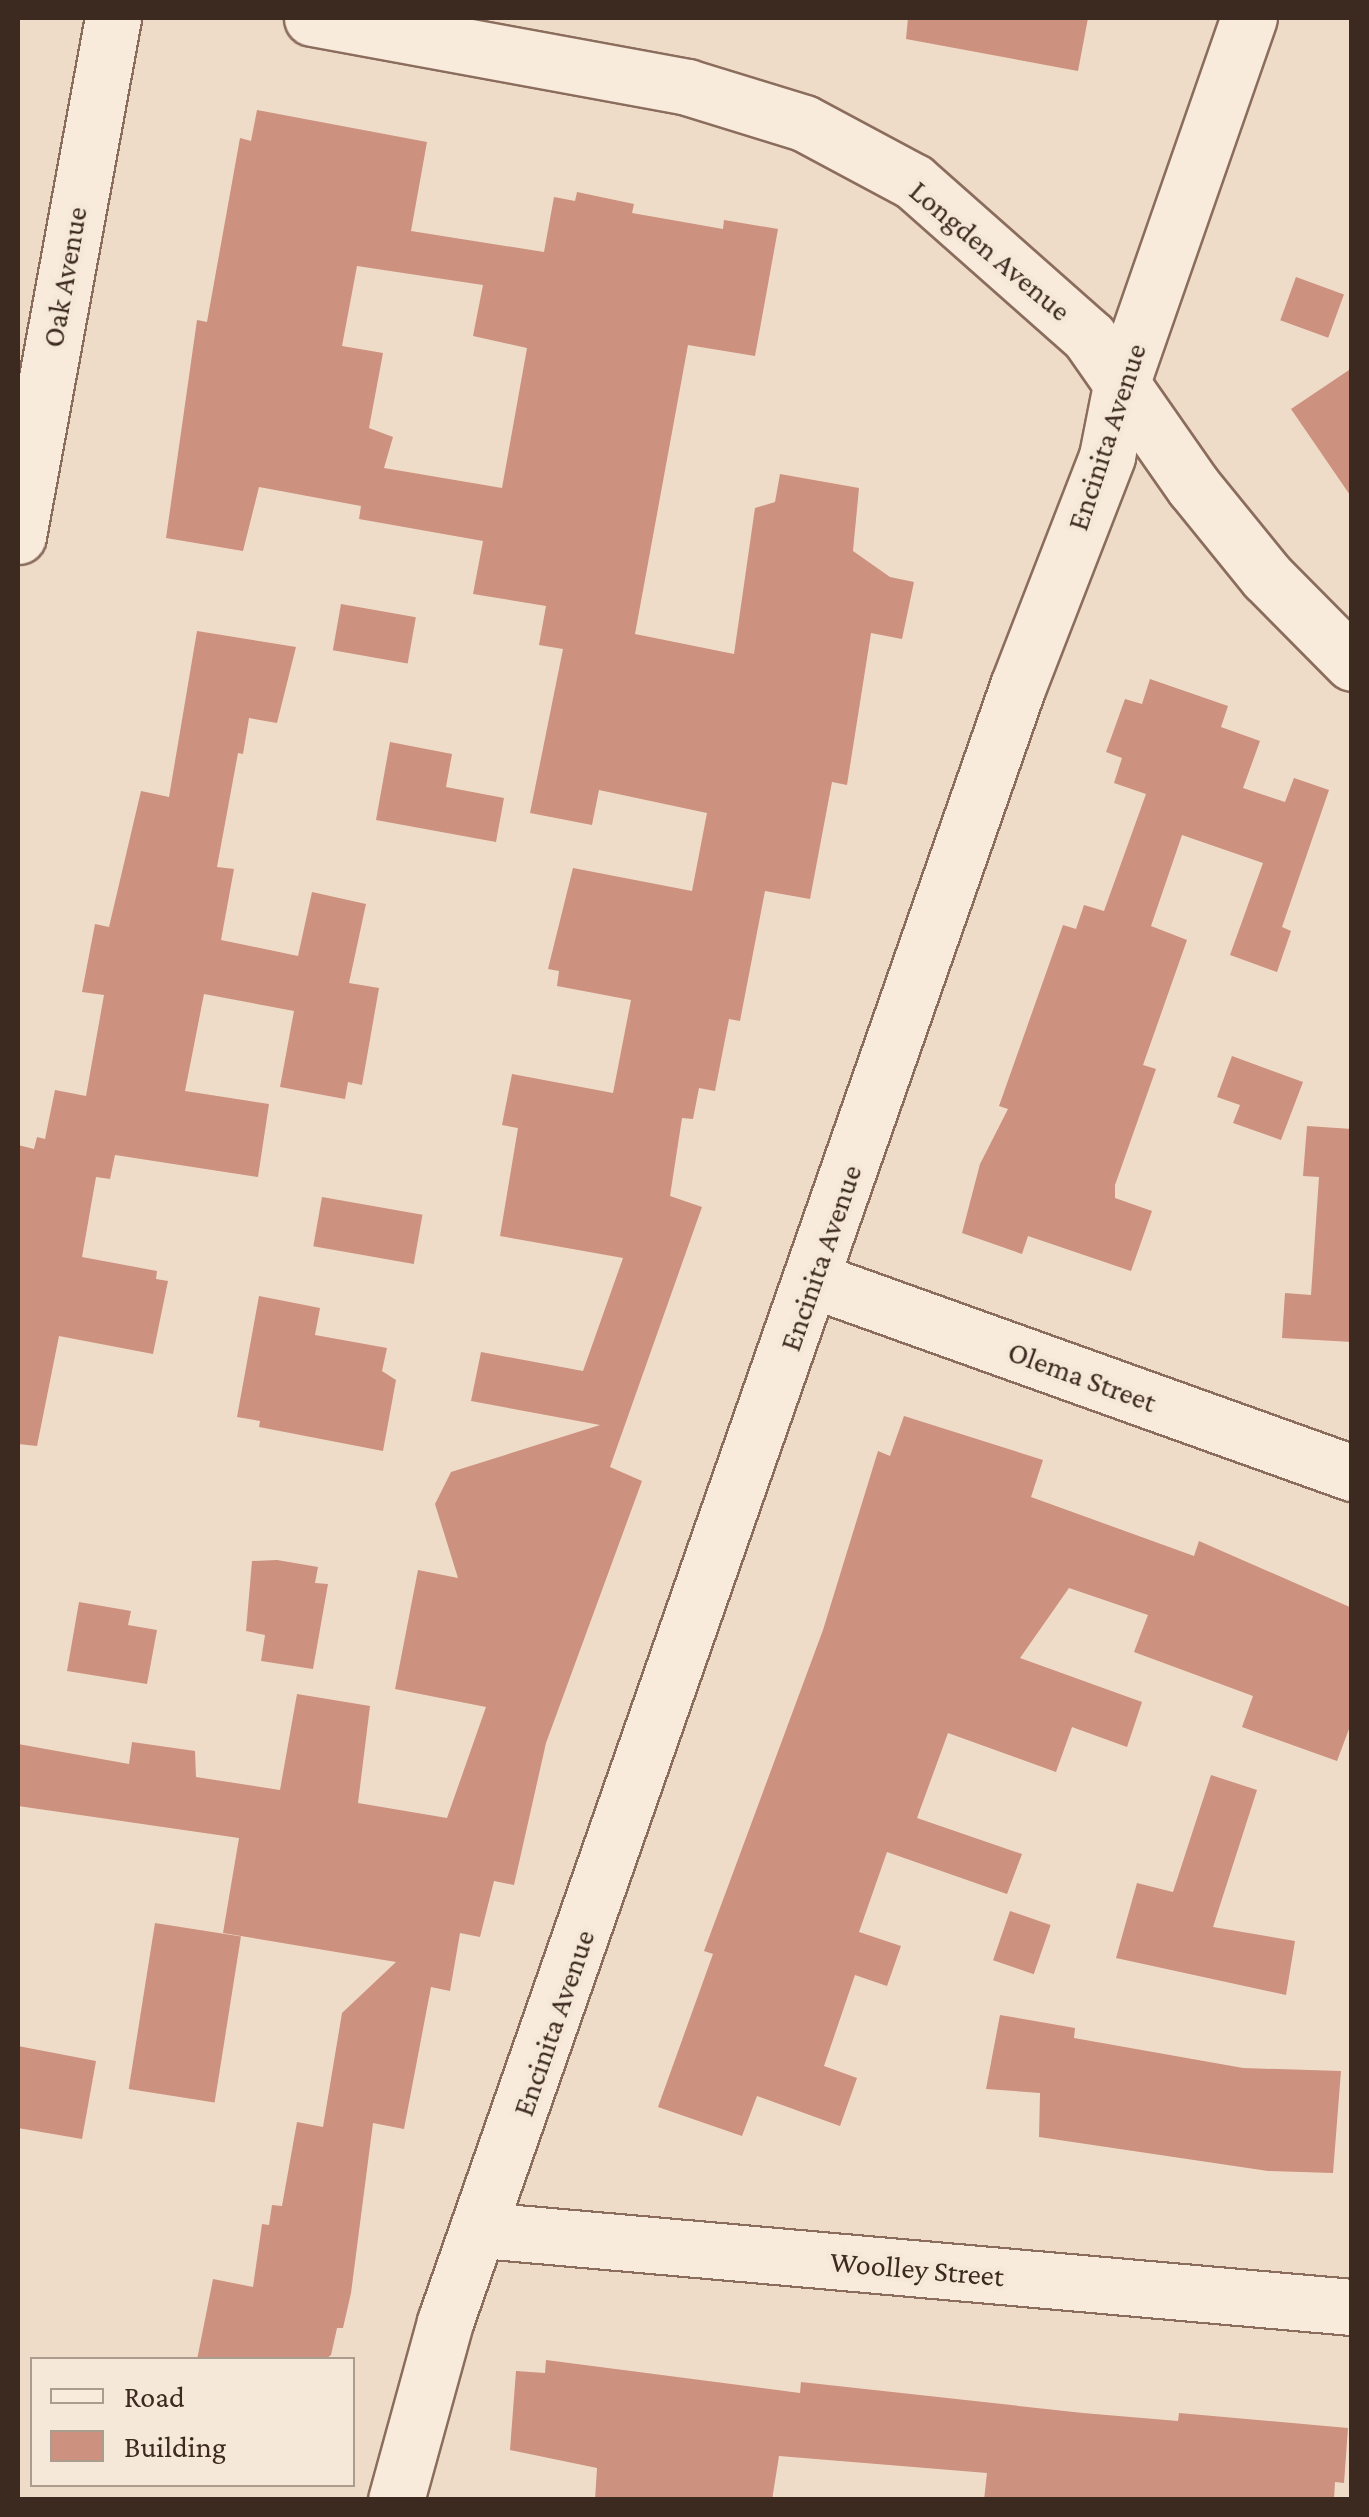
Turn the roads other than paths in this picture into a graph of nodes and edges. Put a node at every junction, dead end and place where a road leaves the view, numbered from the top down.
1 (113, 18) edge
2 (312, 18) edge
3 (1250, 18) edge
4 (1122, 385) junction
5 (18, 536) edge
6 (1352, 663) edge
7 (813, 1280) junction
8 (1352, 1473) edge
9 (482, 2230) junction
10 (1352, 2307) edge
11 (396, 2500) edge

1 - 5 street, Oak Avenue
2 - 4 street, Longden Avenue
3 - 4 street, Encinita Avenue
4 - 6 street, Longden Avenue
4 - 7 street, Encinita Avenue
7 - 8 street, Olema Street
7 - 9 street, Encinita Avenue
9 - 10 street, Woolley Street
9 - 11 street, Encinita Avenue

